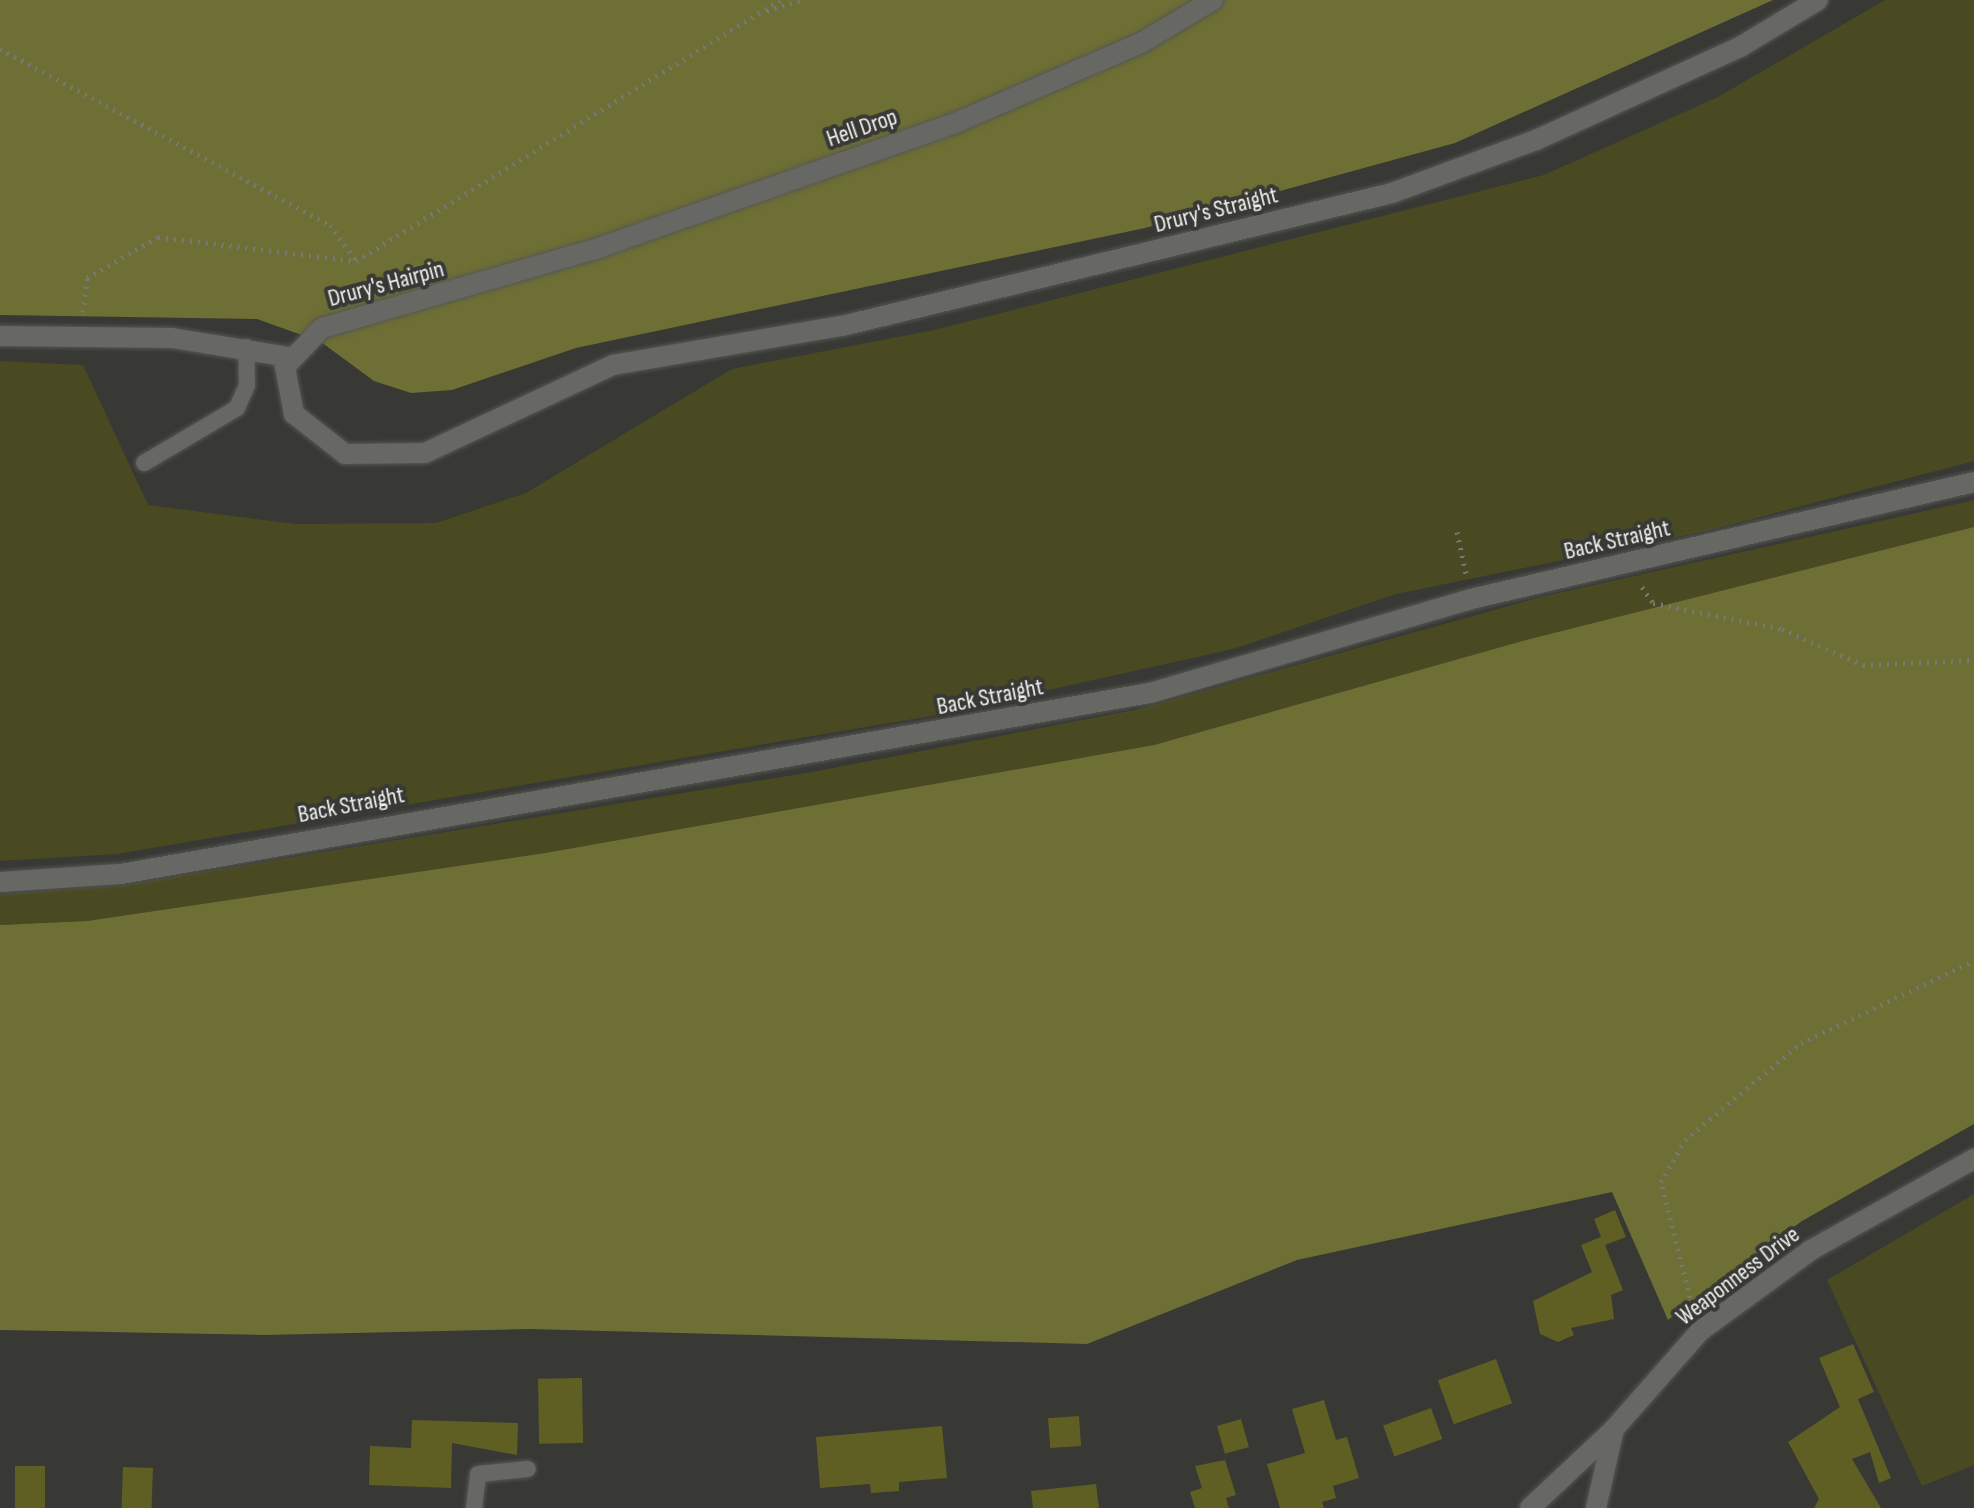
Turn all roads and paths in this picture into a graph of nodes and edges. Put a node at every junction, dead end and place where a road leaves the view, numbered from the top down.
1 (780, 0) edge
2 (801, 0) edge
3 (1213, 0) edge
4 (1818, 0) edge
5 (762, 12) junction
6 (0, 49) edge
7 (356, 261) junction
8 (516, 274) joint
9 (87, 278) dead end
10 (0, 336) edge
11 (246, 347) junction
12 (289, 357) junction
13 (144, 463) dead end
14 (1974, 482) edge
15 (1457, 532) dead end
16 (1629, 565) junction
17 (1471, 599) junction
18 (1974, 660) edge
19 (0, 882) edge
20 (1974, 961) edge
21 (1974, 1159) edge
22 (1700, 1331) junction
23 (1614, 1429) junction
24 (528, 1469) dead end
25 (474, 1508) edge
26 (1530, 1508) edge
27 (1596, 1508) edge

1 - 5 path
2 - 5 path
3 - 8 street, Hell Drop
4 - 12 street, Drury's Straight
5 - 7 path
6 - 7 path
7 - 9 path
8 - 12 street, Drury's Hairpin
10 - 11 street
11 - 12 street
11 - 13 lane
14 - 16 street, Back Straight
15 - 17 path
16 - 17 street, Back Straight
16 - 18 path
17 - 19 street, Back Straight
20 - 22 path
21 - 22 street, Weaponness Drive
22 - 23 street, Weaponness Drive
23 - 26 street, Weaponness Drive
23 - 27 street
24 - 25 lane

